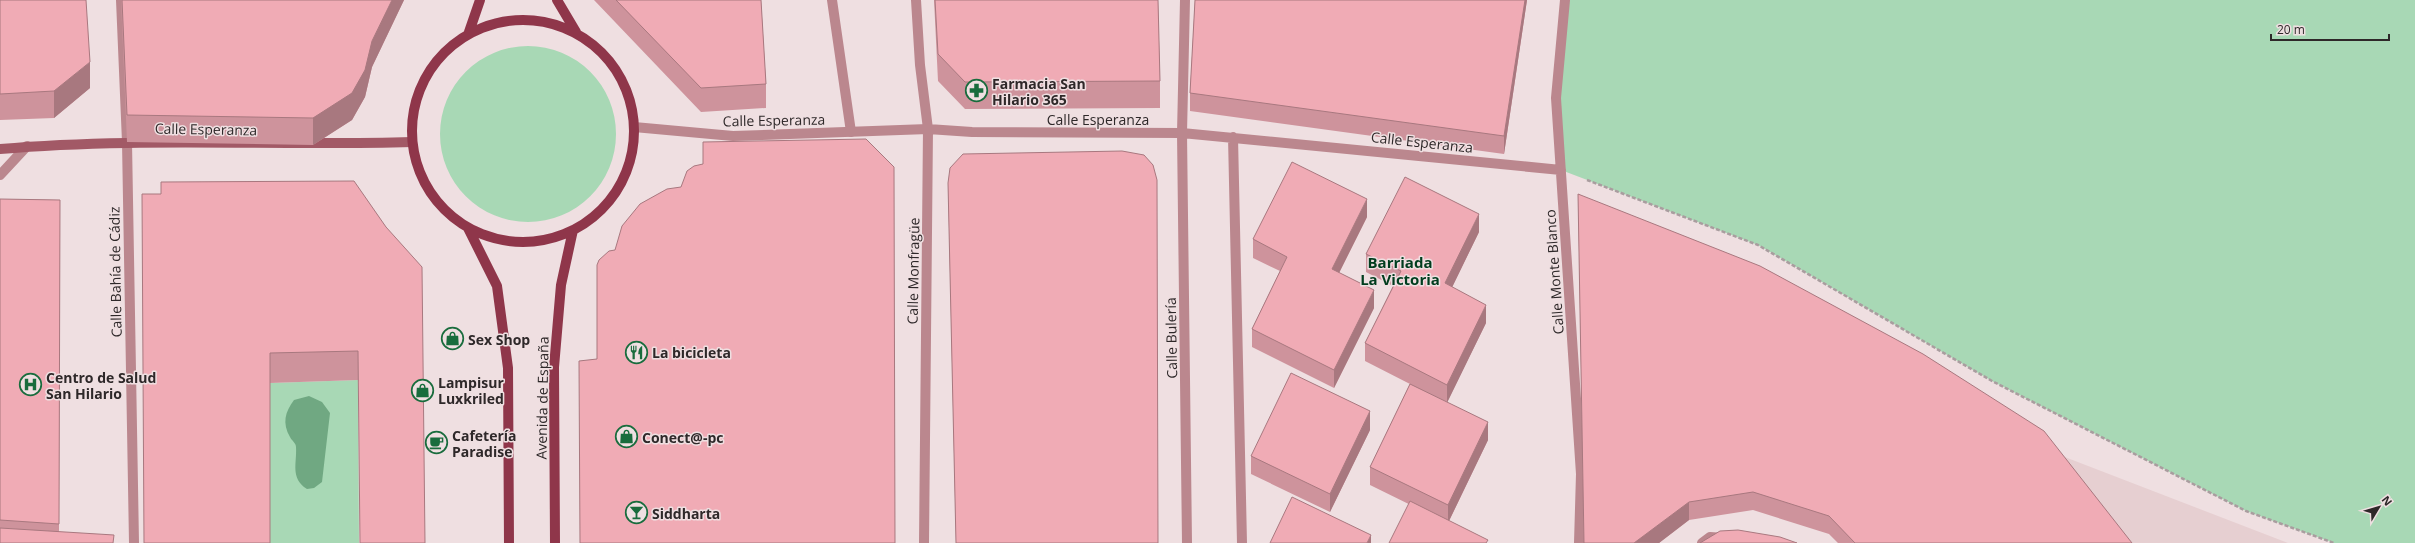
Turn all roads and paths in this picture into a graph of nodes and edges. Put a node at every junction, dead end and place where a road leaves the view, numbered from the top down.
1 (121, 0) edge
2 (480, 0) edge
3 (557, 0) edge
4 (832, 0) edge
5 (916, 0) edge
6 (1185, 0) edge
7 (1565, 0) edge
8 (469, 32) junction
9 (576, 32) junction
10 (634, 127) junction
11 (928, 129) junction
12 (851, 132) junction
13 (1182, 133) junction
14 (1233, 137) junction
15 (127, 142) junction
16 (412, 142) junction
17 (27, 146) junction
18 (0, 149) edge
19 (1561, 170) junction
20 (0, 175) edge
21 (468, 228) junction
22 (574, 230) junction
23 (1731, 539) edge
24 (134, 543) edge
25 (509, 543) edge
26 (555, 543) edge
27 (924, 543) edge
28 (1187, 543) edge
29 (1242, 543) edge
30 (1579, 543) edge
31 (1702, 543) edge
32 (2334, 543) edge

1 - 15 street, Calle Bahía de Cádiz
2 - 8 main road
3 - 9 main road
4 - 12 street
5 - 11 street, Calle Monfragüe
6 - 13 street, Calle Bulería
7 - 19 street, Calle Monte Blanco
8 - 9 main road
8 - 16 main road
9 - 10 main road
10 - 12 street, Calle Esperanza
10 - 22 main road
11 - 12 street, Calle Esperanza
11 - 13 street, Calle Esperanza
11 - 27 street, Calle Monfragüe
13 - 14 street, Calle Esperanza
13 - 28 street, Calle Bulería
14 - 19 street, Calle Esperanza
14 - 29 street
15 - 16 street, Calle Esperanza
15 - 17 street, Calle Esperanza
15 - 24 street, Calle Bahía de Cádiz
16 - 21 main road
17 - 18 street, Calle Esperanza
17 - 20 street
19 - 30 street, Calle Monte Blanco
19 - 32 path
21 - 22 main road
21 - 25 main road
22 - 26 main road, Avenida de España
23 - 31 street

